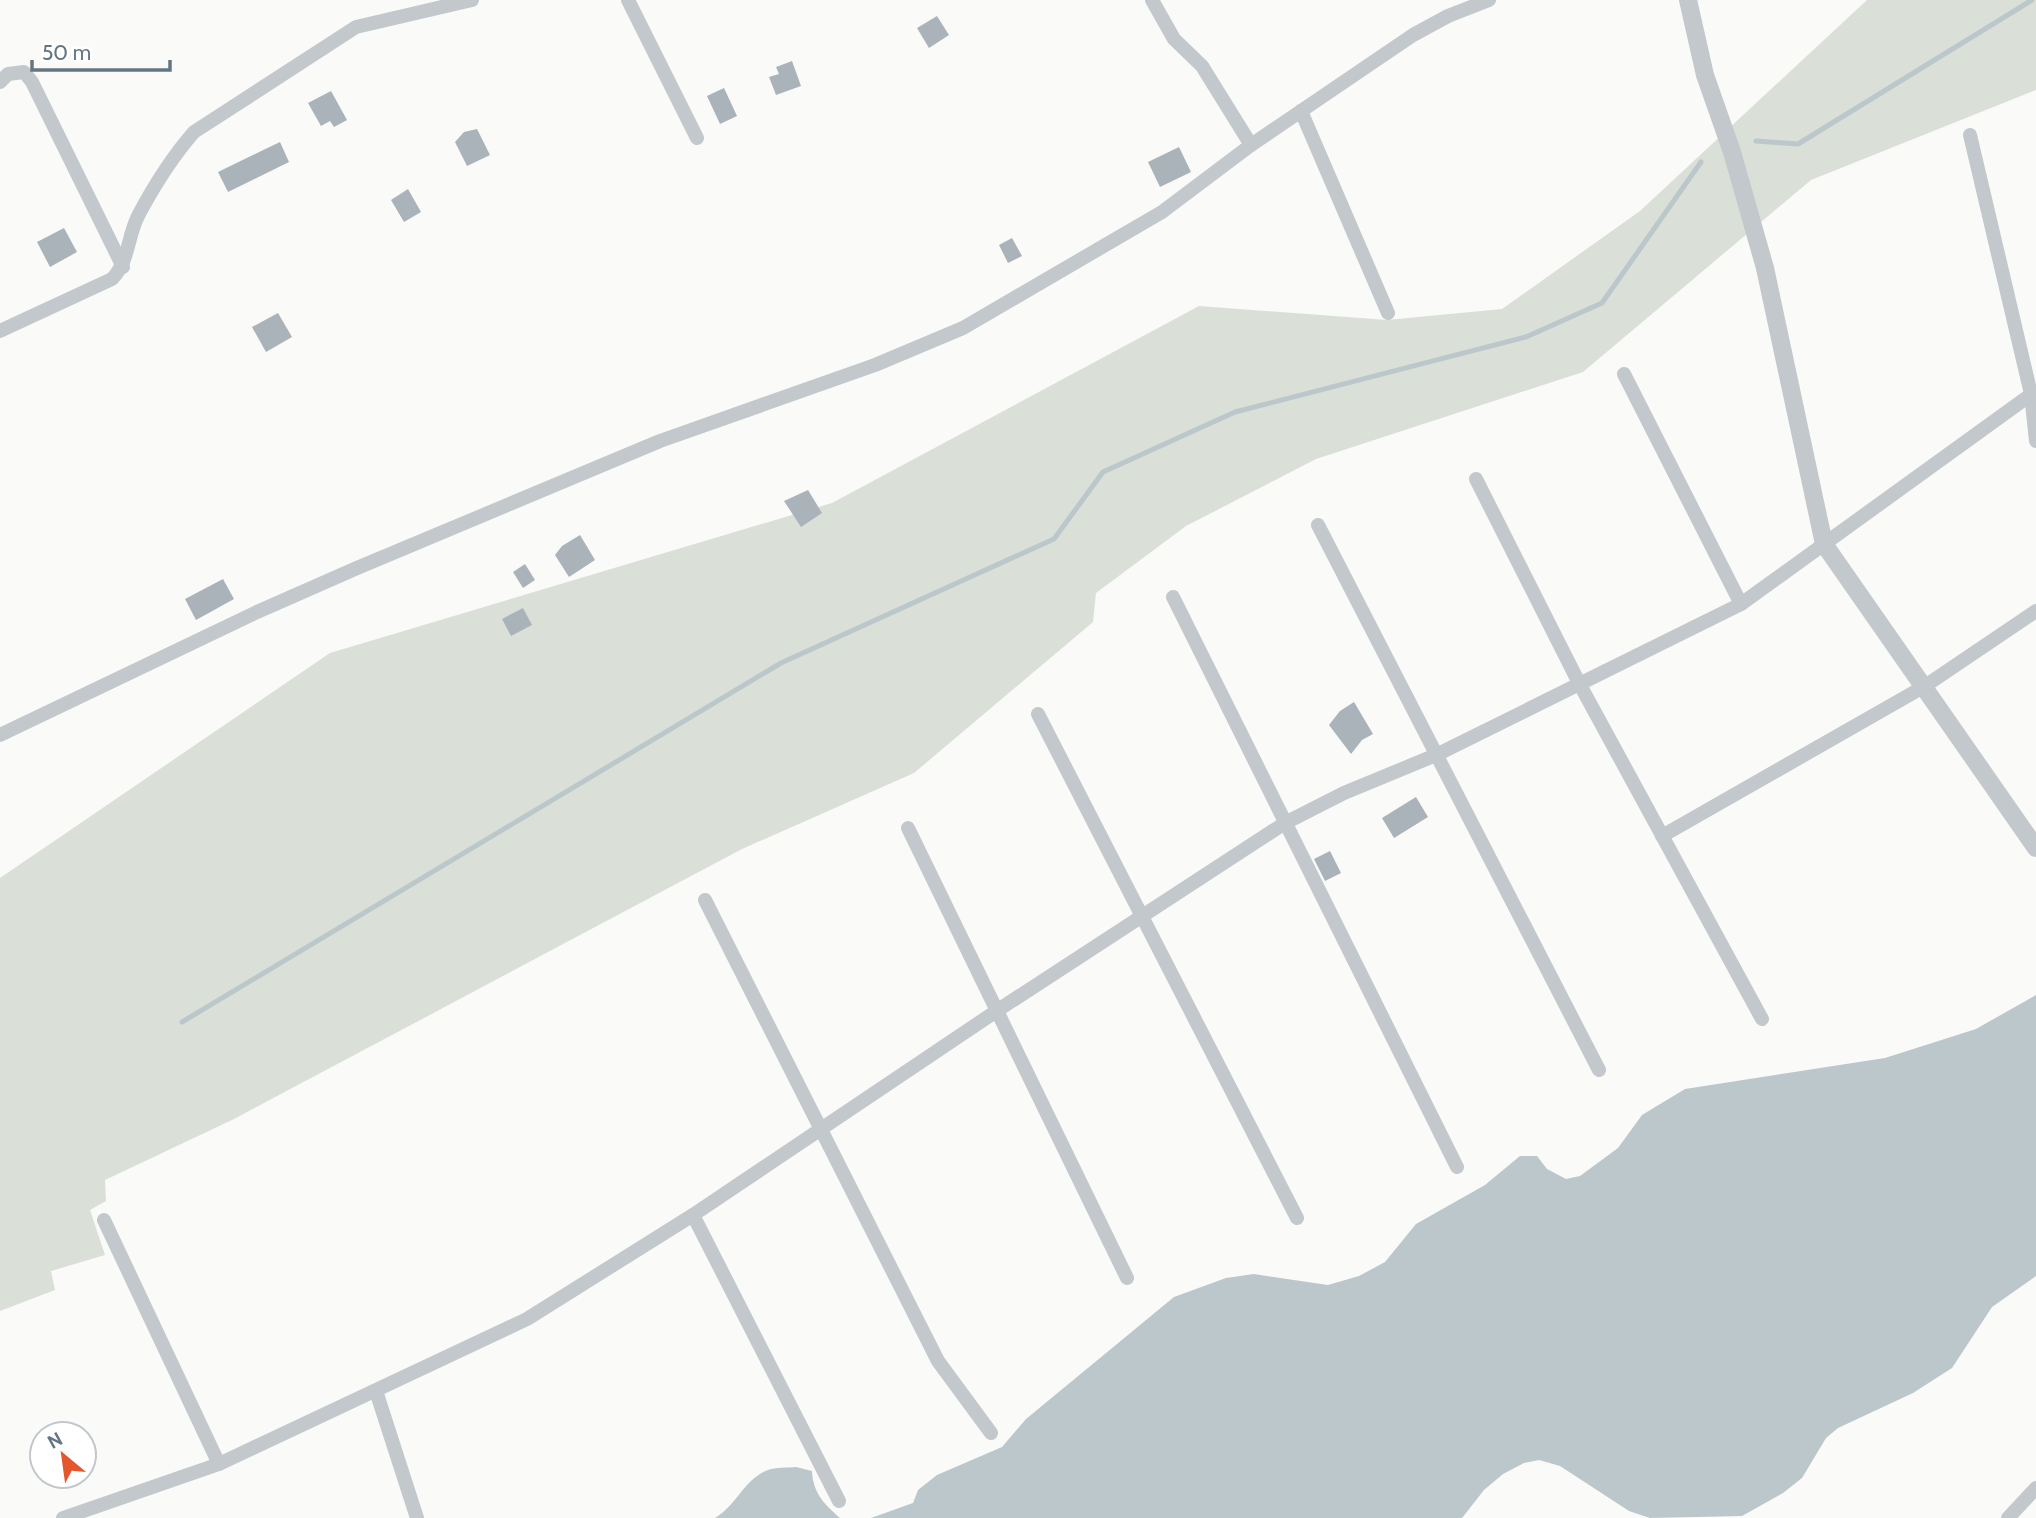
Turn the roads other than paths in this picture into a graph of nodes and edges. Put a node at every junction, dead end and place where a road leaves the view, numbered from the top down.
1 (472, 0) edge
2 (628, 0) edge
3 (1152, 0) edge
4 (1489, 0) edge
5 (1688, 0) edge
6 (0, 82) edge
7 (1301, 111) junction
8 (1970, 135) dead end
9 (697, 138) dead end
10 (1251, 145) junction
11 (123, 267) junction
12 (1388, 313) dead end
13 (0, 331) edge
14 (1624, 374) dead end
15 (2034, 393) edge
16 (2036, 440) edge
17 (1476, 479) dead end
18 (1318, 525) dead end
19 (1824, 544) junction
20 (1173, 597) dead end
21 (1741, 604) junction
22 (2036, 611) edge
23 (1579, 683) junction
24 (1925, 685) junction
25 (1038, 714) dead end
26 (0, 735) edge
27 (1436, 755) junction
28 (1285, 823) junction
29 (908, 828) dead end
30 (1662, 836) junction
31 (2036, 848) edge
32 (705, 900) dead end
33 (1142, 918) junction
34 (998, 1010) junction
35 (1762, 1018) dead end
36 (1599, 1070) dead end
37 (820, 1130) junction
38 (1457, 1167) dead end
39 (693, 1216) junction
40 (1297, 1218) dead end
41 (104, 1220) dead end
42 (1128, 1278) dead end
43 (376, 1391) junction
44 (991, 1433) dead end
45 (219, 1464) junction
46 (2036, 1488) edge
47 (839, 1501) dead end
48 (63, 1518) edge
49 (417, 1518) edge
50 (2008, 1518) edge

1 - 11 street
2 - 9 street
3 - 10 street
4 - 7 street
5 - 19 street
6 - 11 street
7 - 10 street
7 - 12 street
8 - 15 street
10 - 26 street
11 - 13 street
14 - 21 street
15 - 16 street
15 - 19 street
17 - 23 street
18 - 27 street
19 - 21 street
19 - 24 street
20 - 28 street
21 - 23 street
22 - 24 street
23 - 27 street
23 - 30 street
24 - 30 street
24 - 31 street
25 - 33 street
27 - 28 street
27 - 36 street
28 - 33 street
28 - 38 street
29 - 34 street
30 - 35 street
32 - 37 street
33 - 34 street
33 - 40 street
34 - 37 street
34 - 42 street
37 - 39 street
37 - 44 street
39 - 43 street
39 - 47 street
41 - 45 street
43 - 45 street
43 - 49 street
45 - 48 street
46 - 50 street

